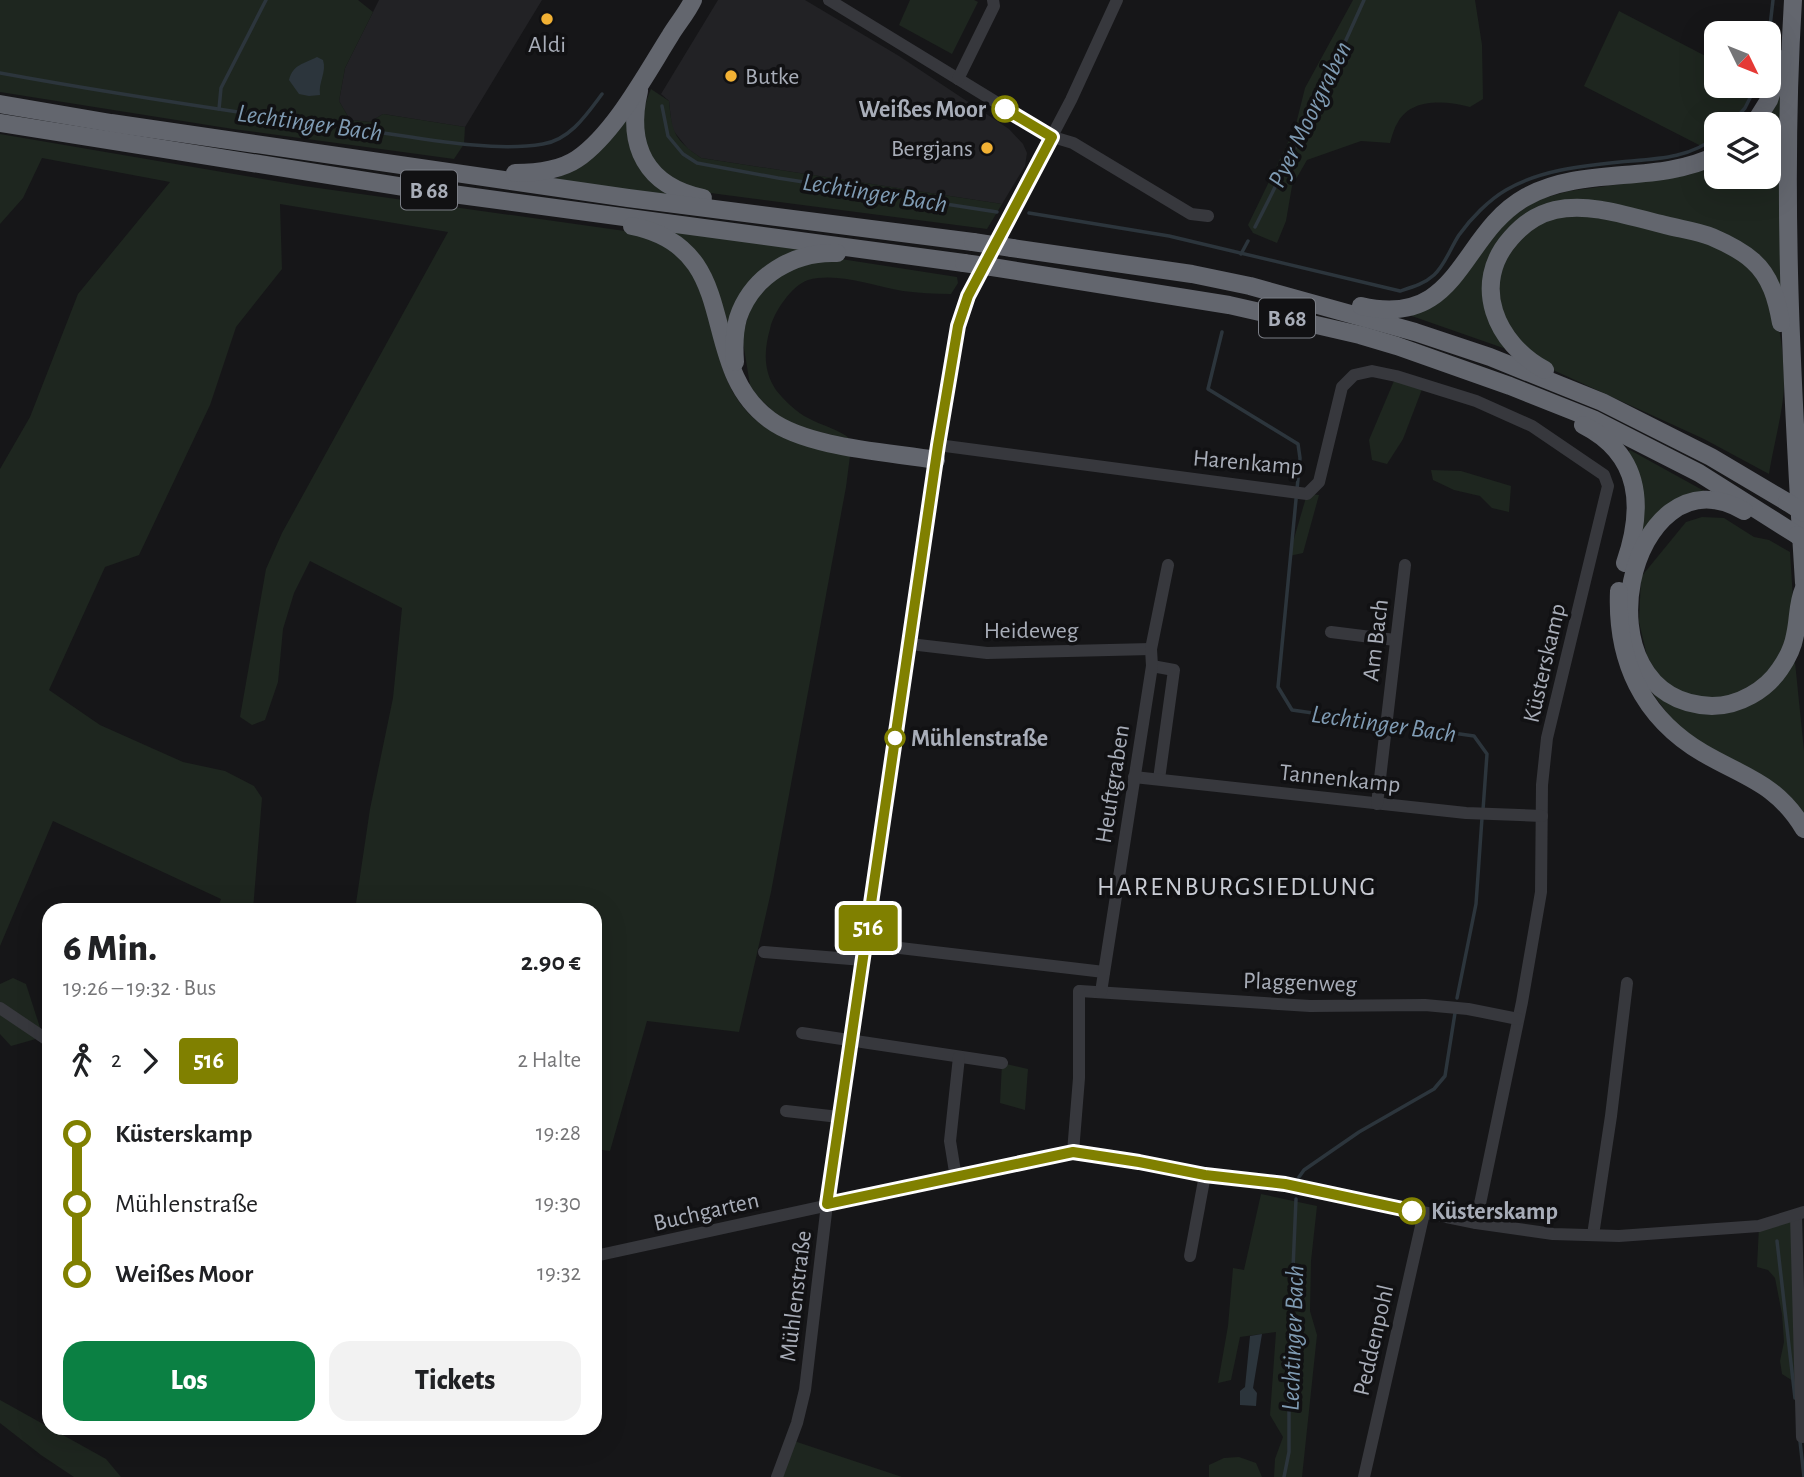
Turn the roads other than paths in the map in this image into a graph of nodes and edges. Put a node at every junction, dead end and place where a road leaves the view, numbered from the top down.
1 (681, 0) edge
2 (693, 0) edge
3 (828, 0) edge
4 (993, 0) edge
5 (1116, 0) edge
6 (1793, 0) edge
7 (1791, 28) junction
8 (672, 32) junction
9 (958, 79) junction
10 (641, 84) junction
11 (0, 104) edge
12 (1762, 112) edge
13 (0, 122) edge
14 (1052, 137) junction
15 (1704, 160) edge
16 (439, 170) junction
17 (587, 211) junction
18 (731, 211) junction
19 (1208, 216) dead end
20 (962, 262) junction
21 (1250, 286) junction
22 (1790, 357) junction
23 (735, 373) junction
24 (1560, 384) junction
25 (1559, 406) junction
26 (937, 453) junction
27 (1608, 486) joint
28 (1804, 513) edge
29 (1797, 535) edge
30 (1168, 565) dead end
31 (1405, 565) dead end
32 (1804, 583) edge
33 (1804, 588) edge
34 (1331, 632) dead end
35 (1395, 640) junction
36 (910, 644) junction
37 (1151, 649) junction
38 (1152, 666) junction
39 (1134, 778) junction
40 (1159, 779) junction
41 (1377, 804) junction
42 (1542, 816) junction
43 (1804, 829) edge
44 (866, 944) junction
45 (764, 952) dead end
46 (863, 960) junction
47 (1104, 972) junction
48 (1627, 983) dead end
49 (1101, 992) junction
50 (0, 1008) edge
51 (1518, 1019) junction
52 (802, 1033) dead end
53 (42, 1036) edge
54 (852, 1042) junction
55 (959, 1057) junction
56 (1002, 1063) dead end
57 (786, 1111) dead end
58 (839, 1117) junction
59 (1073, 1152) junction
60 (1205, 1175) junction
61 (956, 1178) junction
62 (827, 1204) junction
63 (1424, 1213) junction
64 (1800, 1214) edge
65 (1476, 1223) junction
66 (1593, 1235) junction
67 (602, 1254) edge
68 (1190, 1256) dead end
69 (1802, 1437) dead end
70 (777, 1477) edge
71 (1364, 1477) edge

1 - 8 highway
2 - 8 highway
3 - 9 street
4 - 9 street
5 - 14 street, Mühlenstraße
6 - 7 highway
7 - 12 highway
7 - 22 highway
8 - 10 highway
9 - 14 street
10 - 16 highway
10 - 18 highway
11 - 16 highway, B 68
13 - 17 highway, B 68
14 - 19 street
14 - 26 street, Mühlenstraße
15 - 21 highway
16 - 18 highway, B 68
17 - 20 highway, B 68
17 - 23 highway
18 - 21 highway, B 68, bridge
20 - 23 highway
20 - 25 highway, B 68, bridge
21 - 24 highway, B 68
22 - 24 highway
22 - 32 highway
23 - 26 highway
24 - 28 highway, B 68, bridge
25 - 29 highway, B 68
25 - 43 highway
26 - 27 street, Harenkamp
26 - 36 street, Mühlenstraße
27 - 42 street, Küsterskamp
29 - 33 highway
30 - 37 street, Heuftgraben
31 - 35 street, Am Bach
34 - 35 street
35 - 41 street, Am Bach
36 - 37 street, Heideweg
36 - 44 street, Mühlenstraße
37 - 38 street, Heuftgraben
38 - 39 street, Heuftgraben
38 - 40 street, Heuftgraben
39 - 40 street, Tannenkamp
39 - 47 street, Heuftgraben
40 - 41 street, Tannenkamp
41 - 42 street, Tannenkamp
42 - 51 street, Küsterskamp
44 - 46 street, Mühlenstraße
44 - 47 street
45 - 46 street
46 - 54 street, Mühlenstraße
47 - 49 street, Heuftgraben
48 - 66 street
49 - 51 street, Plaggenweg
49 - 59 street, Plaggenweg
50 - 53 street
51 - 65 street, Küsterskamp
52 - 54 street
54 - 55 street
54 - 58 street, Mühlenstraße
55 - 56 street
55 - 61 street
57 - 58 street
58 - 62 street, Mühlenstraße
59 - 60 street
59 - 61 street, Buchgarten
60 - 63 street
60 - 68 street
61 - 62 street, Buchgarten
62 - 67 street, Buchgarten
62 - 70 street, Mühlenstraße
63 - 65 street
63 - 71 street, Peddenpohl
64 - 66 street
64 - 69 street
65 - 66 street

